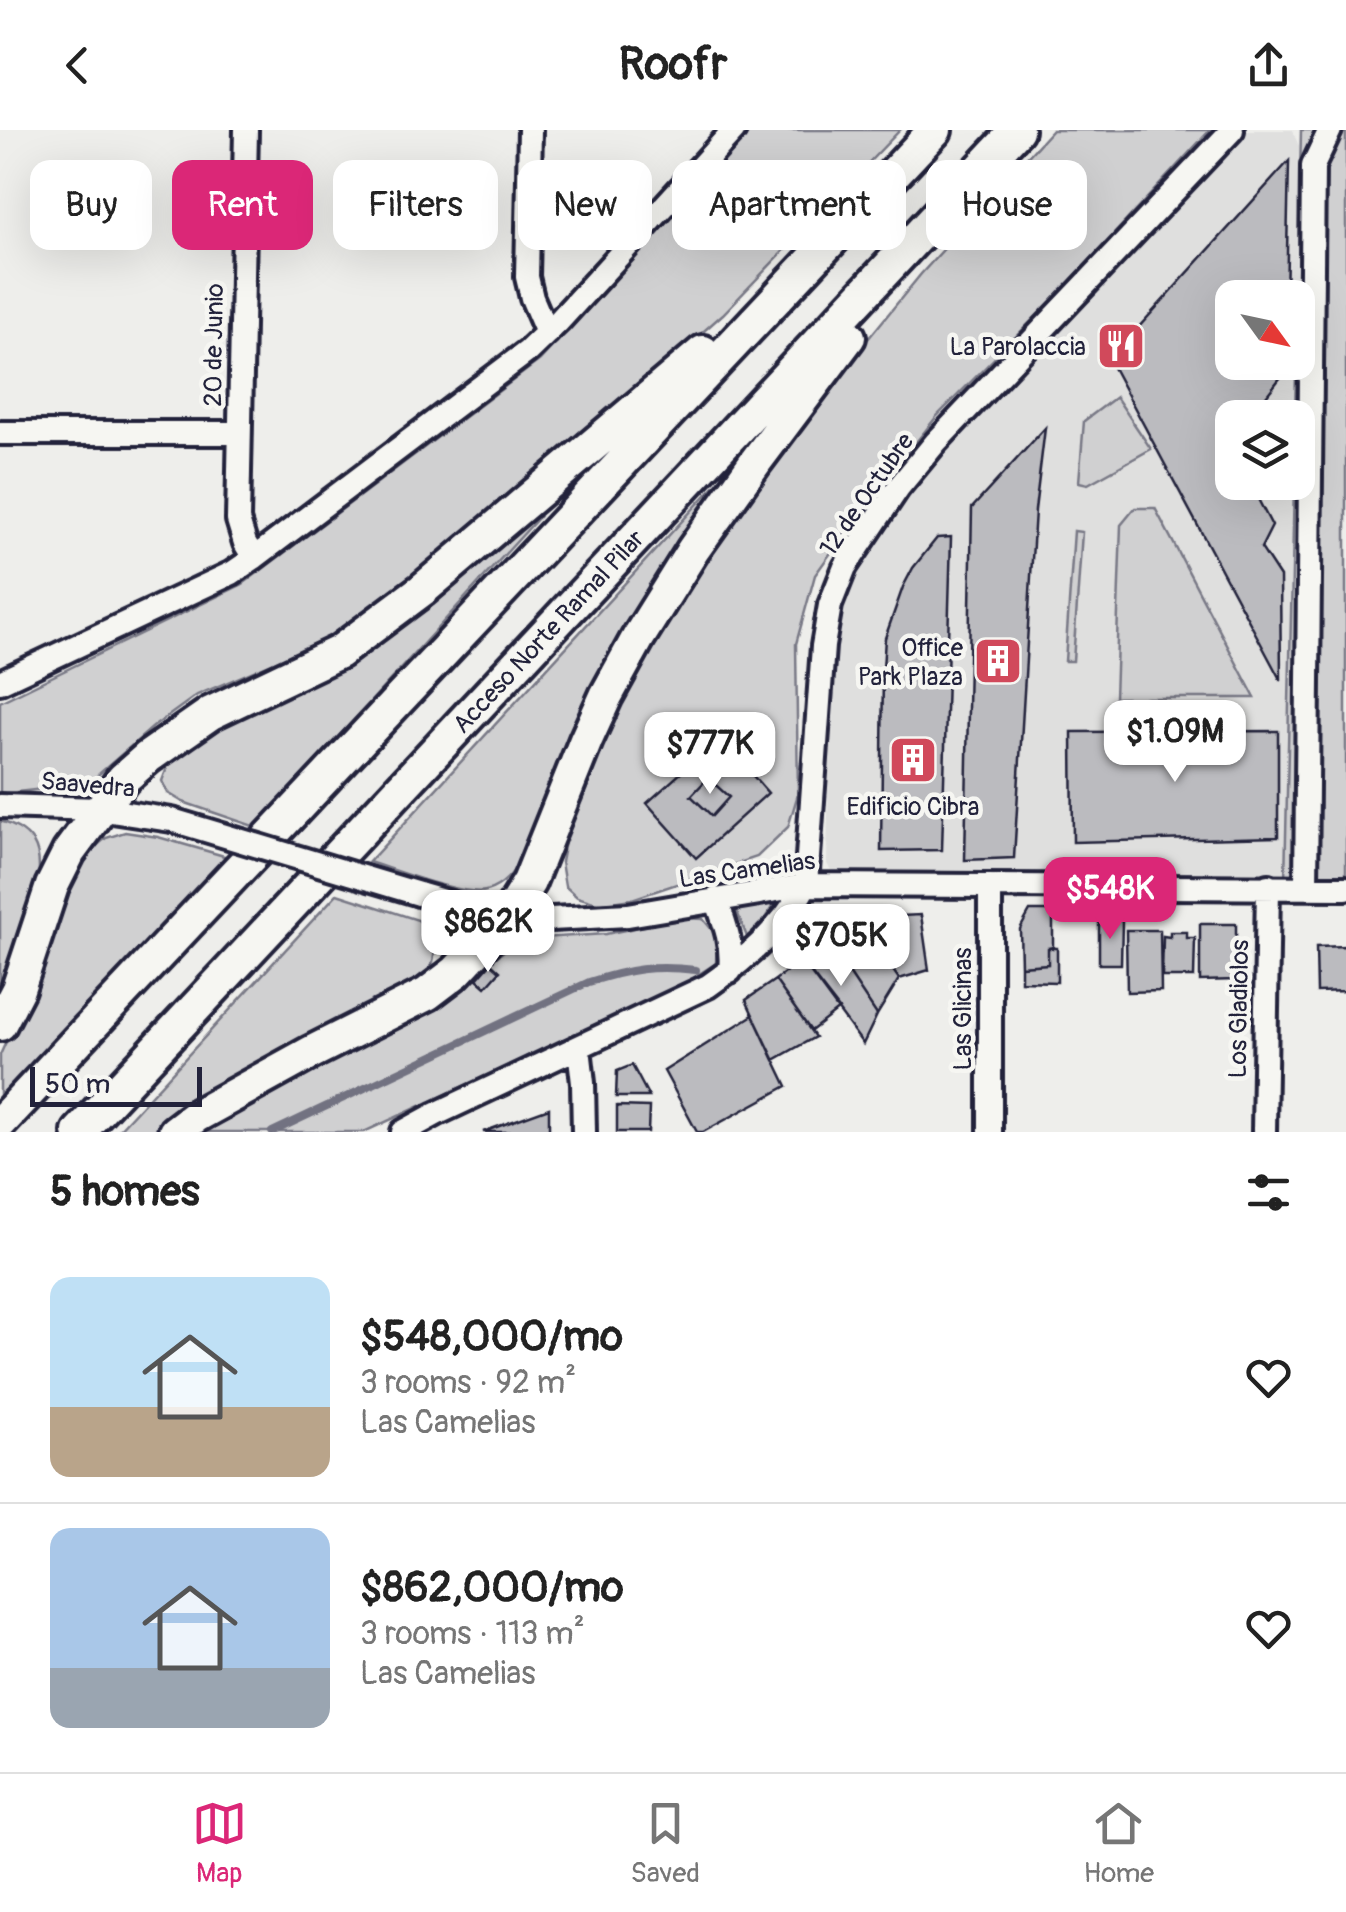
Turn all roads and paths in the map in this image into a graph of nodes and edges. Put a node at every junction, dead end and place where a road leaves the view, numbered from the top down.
1 (246, 130) edge
2 (530, 130) edge
3 (734, 130) edge
4 (935, 130) edge
5 (1017, 130) edge
6 (1232, 130) edge
7 (1330, 130) edge
8 (989, 160) edge
9 (906, 161) edge
10 (926, 228) edge
11 (926, 234) edge
12 (823, 250) edge
13 (823, 250) edge
14 (547, 334) junction
15 (0, 433) edge
16 (238, 433) junction
17 (254, 558) junction
18 (0, 682) edge
19 (0, 806) edge
20 (99, 809) junction
21 (172, 820) joint
22 (806, 885) junction
23 (1268, 886) junction
24 (990, 887) junction
25 (1306, 887) junction
26 (1346, 888) edge
27 (716, 899) junction
28 (506, 919) junction
29 (730, 970) junction
30 (0, 1024) edge
31 (579, 1048) junction
32 (0, 1124) edge
33 (79, 1132) edge
34 (176, 1132) edge
35 (403, 1132) edge
36 (584, 1132) edge
37 (990, 1132) edge
38 (1264, 1132) edge

1 - 16 street, 20 de Junio
2 - 14 street
3 - 14 street
4 - 9 highway
5 - 8 highway, Acceso Norte Ramal Pilar
6 - 22 street, 12 de Octubre
7 - 25 street
10 - 33 highway, Acceso Norte Ramal Pilar
11 - 28 highway
12 - 20 highway
13 - 32 highway
14 - 17 street
15 - 16 street
16 - 17 street, 20 de Junio
17 - 18 street
19 - 20 street, Saavedra
20 - 21 street, Saavedra
20 - 30 highway
21 - 28 street, Las Camelias, bridge
22 - 24 street, Las Camelias
22 - 27 street, Las Camelias
22 - 29 street
23 - 24 street, Las Camelias
23 - 25 street, Las Camelias
23 - 38 street, Los Gladiolos
24 - 37 street, Las Glicinas
25 - 26 street, Las Camelias
27 - 28 street, Las Camelias
27 - 29 street
28 - 34 highway
29 - 31 street
31 - 35 street
31 - 36 street

